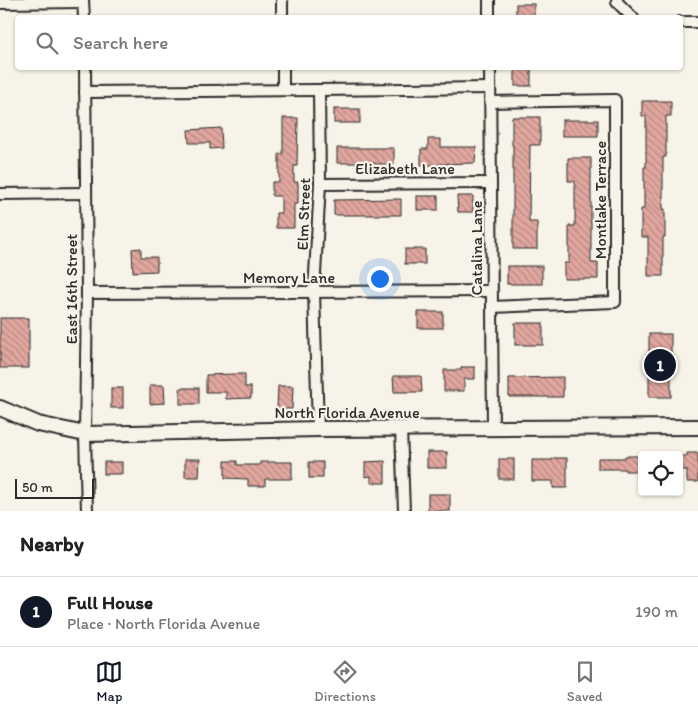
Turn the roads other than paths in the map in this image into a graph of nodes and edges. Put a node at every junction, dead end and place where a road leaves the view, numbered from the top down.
1 (282, 0) edge
2 (489, 0) edge
3 (617, 0) edge
4 (83, 1) edge
5 (0, 3) edge
6 (84, 15) edge
7 (282, 15) edge
8 (489, 15) edge
9 (630, 15) edge
10 (683, 22) edge
11 (698, 22) edge
12 (84, 70) edge
13 (282, 70) edge
14 (490, 70) edge
15 (490, 88) junction
16 (283, 90) junction
17 (319, 90) junction
18 (85, 92) junction
19 (490, 102) junction
20 (490, 182) junction
21 (320, 184) junction
22 (0, 194) edge
23 (85, 194) junction
24 (491, 291) junction
25 (314, 292) junction
26 (87, 293) junction
27 (492, 307) junction
28 (0, 408) edge
29 (698, 427) edge
30 (493, 428) junction
31 (318, 429) junction
32 (401, 430) junction
33 (85, 434) junction
34 (87, 511) edge
35 (404, 511) edge

1 - 7 street
2 - 8 street
3 - 9 street
4 - 5 street
4 - 6 street
10 - 11 street
12 - 18 street, East 16th Street
13 - 16 street
14 - 15 street, Catalina Lane
15 - 17 street
15 - 19 street, Catalina Lane
16 - 17 street
16 - 18 street
17 - 21 street, Elm Street
18 - 23 street, East 16th Street
19 - 20 street, Catalina Lane
19 - 27 street, Montlake Terrace
20 - 21 street, Elizabeth Lane
20 - 24 street, Catalina Lane
21 - 25 street, Elm Street
22 - 23 street
23 - 26 street, East 16th Street
24 - 25 street, Memory Lane
24 - 27 street, Catalina Lane
25 - 26 street, Memory Lane
25 - 31 street, Elm Street
26 - 33 street, East 16th Street
27 - 30 street, Catalina Lane
28 - 33 main road, North Florida Avenue
29 - 30 main road, North Florida Avenue
30 - 32 main road, North Florida Avenue
31 - 32 main road, North Florida Avenue
31 - 33 main road, North Florida Avenue
32 - 35 street
33 - 34 street, East 16th Street

